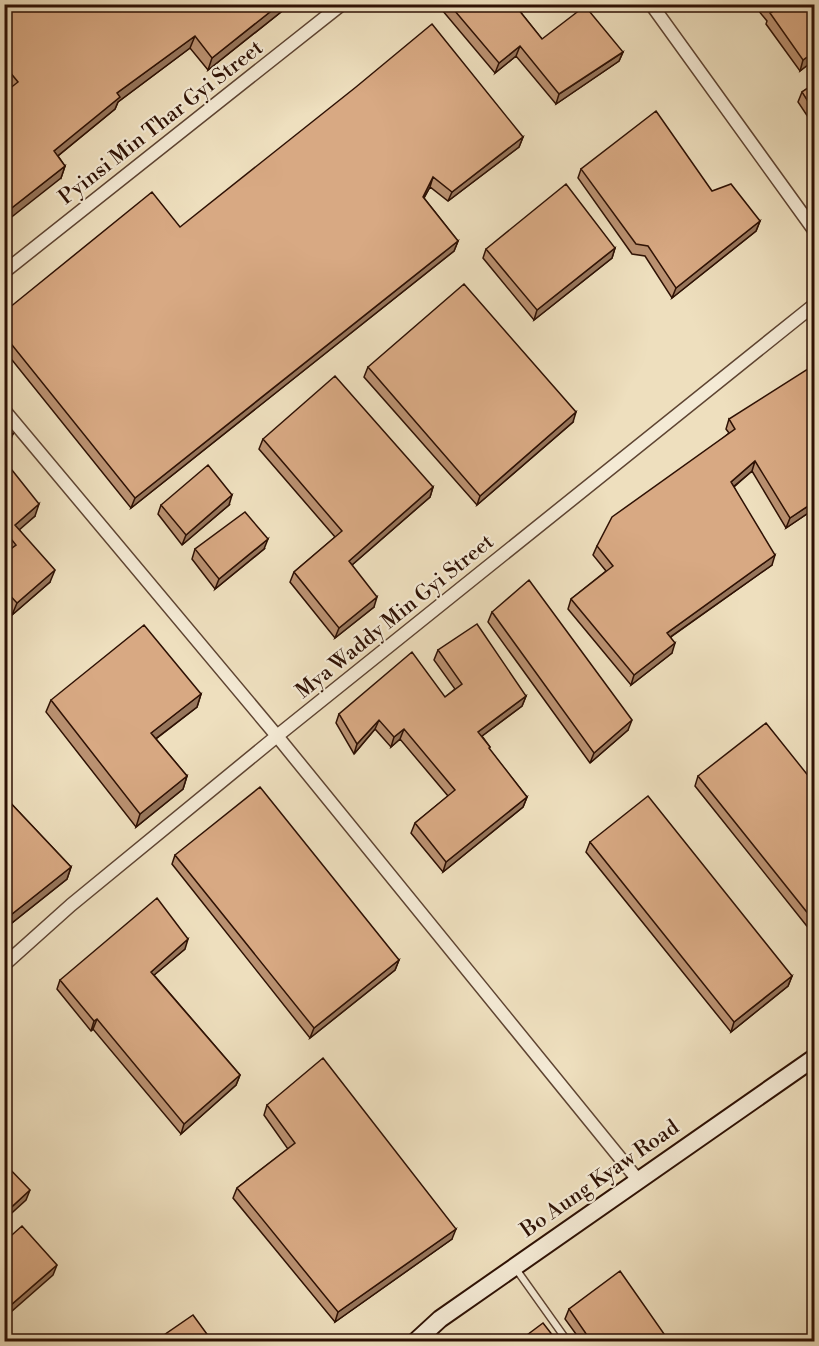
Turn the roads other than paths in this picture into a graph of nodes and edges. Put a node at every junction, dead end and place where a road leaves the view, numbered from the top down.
1 (342, 4) edge
2 (651, 4) edge
3 (814, 230) edge
4 (4, 272) edge
5 (814, 305) edge
6 (4, 410) edge
7 (277, 736) junction
8 (4, 965) edge
9 (814, 1058) edge
10 (639, 1180) junction
11 (514, 1267) junction
12 (415, 1341) edge
13 (568, 1341) edge

1 - 4 street, Pyinsi Min Thar Gyi Street
2 - 3 street
5 - 7 street, Mya Waddy Min Gyi Street
6 - 7 street
7 - 8 street, Mya Waddy Min Gyi Street
7 - 10 street
9 - 10 street, Bo Aung Kyaw Road
10 - 11 street, Bo Aung Kyaw Road
11 - 12 street, Bo Aung Kyaw Road
11 - 13 lane

